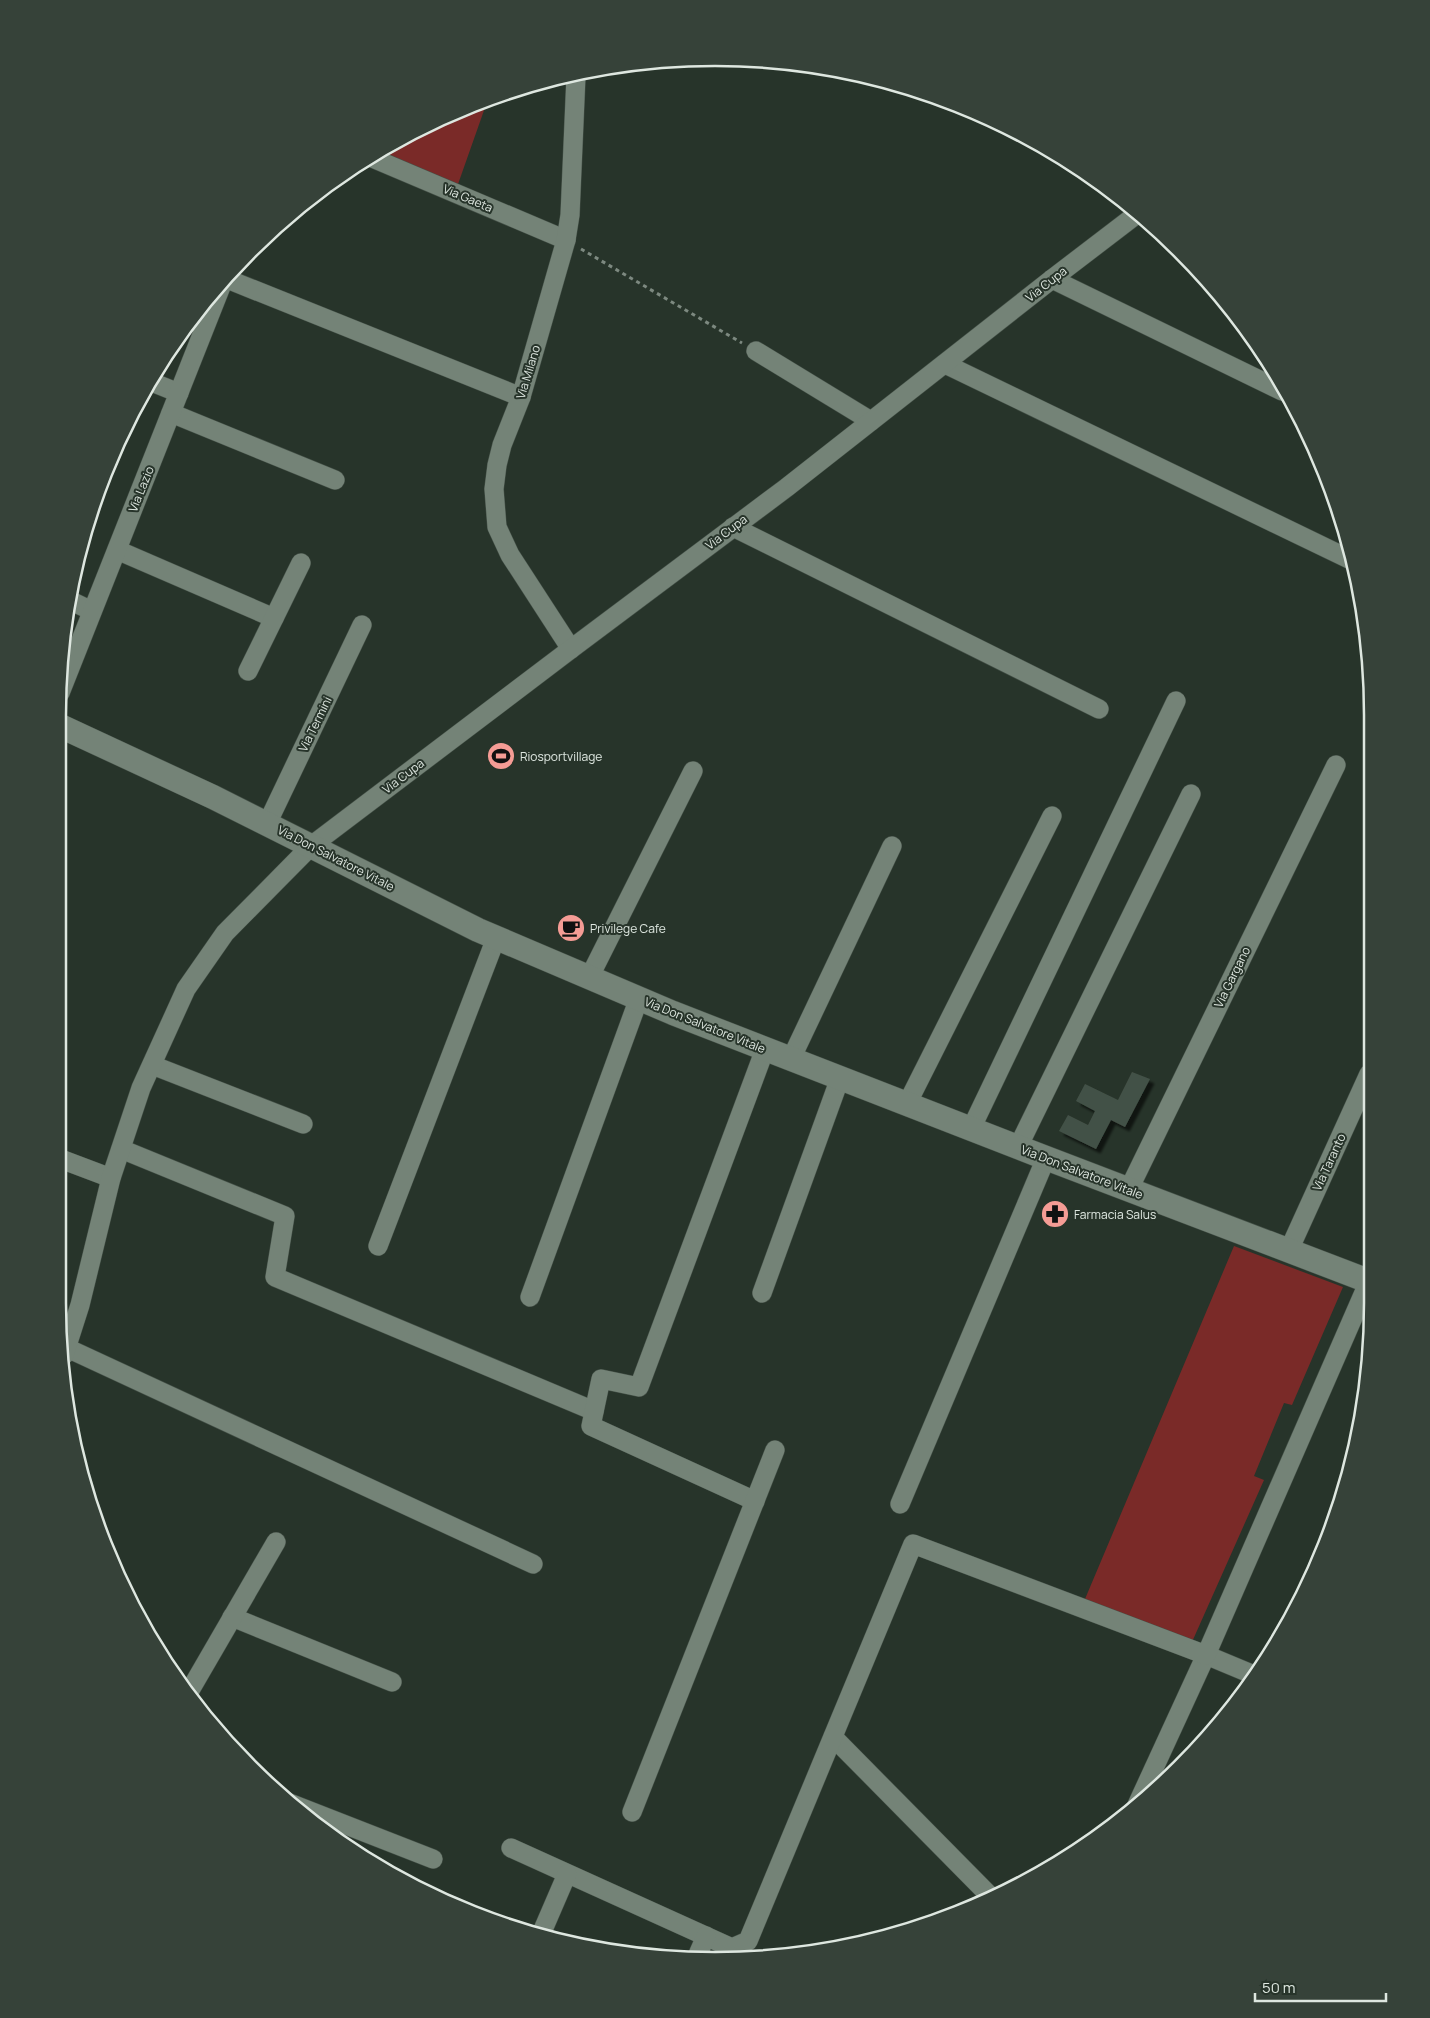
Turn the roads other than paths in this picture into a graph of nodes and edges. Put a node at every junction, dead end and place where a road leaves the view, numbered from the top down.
1 (576, 82) edge
2 (379, 161) edge
3 (1132, 218) edge
4 (566, 240) junction
5 (1052, 279) junction
6 (232, 281) edge
7 (215, 302) edge
8 (756, 351) road end
9 (944, 364) junction
10 (157, 384) edge
11 (1275, 387) edge
12 (179, 393) junction
13 (521, 397) junction
14 (171, 413) junction
15 (871, 421) junction
16 (335, 480) dead end
17 (733, 527) junction
18 (117, 550) junction
19 (1344, 557) edge
20 (301, 562) dead end
21 (76, 604) edge
22 (92, 611) junction
23 (274, 618) junction
24 (362, 625) dead end
25 (571, 648) junction
26 (248, 671) dead end
27 (68, 672) edge
28 (1176, 701) dead end
29 (1099, 709) dead end
30 (66, 731) edge
31 (1336, 765) dead end
32 (693, 771) dead end
33 (1191, 794) dead end
34 (1052, 816) dead end
35 (267, 824) junction
36 (311, 846) junction
37 (892, 846) dead end
38 (496, 938) junction
39 (590, 976) junction
40 (639, 998) junction
41 (764, 1049) junction
42 (791, 1059) junction
43 (152, 1065) junction
44 (840, 1078) junction
45 (1364, 1087) edge
46 (907, 1104) junction
47 (303, 1124) dead end
48 (971, 1129) junction
49 (1018, 1147) junction
50 (120, 1149) junction
51 (1046, 1158) junction
52 (66, 1161) edge
53 (111, 1178) junction
54 (1129, 1189) junction
55 (378, 1246) dead end
56 (1289, 1250) junction
57 (1364, 1279) edge
58 (762, 1293) dead end
59 (1364, 1295) edge
60 (530, 1297) dead end
61 (68, 1345) edge
62 (69, 1352) edge
63 (594, 1411) junction
64 (775, 1450) dead end
65 (755, 1501) junction
66 (900, 1504) dead end
67 (276, 1542) dead end
68 (533, 1564) dead end
69 (232, 1617) junction
70 (1206, 1655) junction
71 (1248, 1672) edge
72 (392, 1682) dead end
73 (192, 1687) edge
74 (834, 1736) junction
75 (1144, 1790) edge
76 (313, 1812) edge
77 (632, 1812) dead end
78 (510, 1848) dead end
79 (434, 1860) dead end
80 (567, 1874) junction
81 (986, 1892) edge
82 (543, 1929) edge
83 (706, 1936) junction
84 (699, 1951) edge

1 - 4 street, Via Milano
2 - 4 street, Via Gaeta
3 - 5 street, Via Cupa
4 - 13 street, Via Milano
5 - 9 street, Via Cupa
5 - 11 street
6 - 13 street
7 - 12 street, Via Lazio
8 - 15 street
9 - 15 street, Via Cupa
9 - 19 street
10 - 12 street
12 - 14 street, Via Lazio
13 - 25 street, Via Milano
14 - 16 street
14 - 18 street, Via Lazio
15 - 17 street, Via Cupa
17 - 25 street, Via Cupa
17 - 29 street
18 - 22 street, Via Lazio
18 - 23 street
20 - 23 street
21 - 22 street
22 - 27 street, Via Lazio
23 - 26 street
24 - 35 street, Via Termini
25 - 36 street, Via Cupa
28 - 48 street
30 - 35 street, Via Don Salvatore Vitale
31 - 54 street, Via Gargano
32 - 39 street
33 - 49 street
34 - 46 street
35 - 36 street, Via Don Salvatore Vitale
36 - 38 street, Via Don Salvatore Vitale
36 - 43 street, Via Cupa
37 - 42 street
38 - 39 street, Via Don Salvatore Vitale
38 - 55 street
39 - 40 street, Via Don Salvatore Vitale
40 - 41 street, Via Don Salvatore Vitale
40 - 60 street
41 - 42 street, Via Don Salvatore Vitale
41 - 63 street
42 - 44 street, Via Don Salvatore Vitale
43 - 47 street
43 - 50 street, Via Cupa
44 - 46 street, Via Don Salvatore Vitale
44 - 58 street
45 - 56 street, Via Taranto
46 - 48 street, Via Don Salvatore Vitale
48 - 49 street, Via Don Salvatore Vitale
49 - 51 street, Via Don Salvatore Vitale
50 - 53 street, Via Cupa
50 - 63 street
51 - 54 street, Via Don Salvatore Vitale
51 - 66 street
52 - 53 street
53 - 61 street, Via Cupa
54 - 56 street, Via Don Salvatore Vitale
56 - 57 street, Via Don Salvatore Vitale
59 - 70 street
62 - 68 street
63 - 65 street
64 - 65 street
65 - 77 street
67 - 69 street
69 - 72 street
69 - 73 street
70 - 71 street
70 - 74 street
70 - 75 street
74 - 81 street
74 - 83 street
76 - 79 street
78 - 80 street
80 - 82 street
80 - 83 street
83 - 84 street

